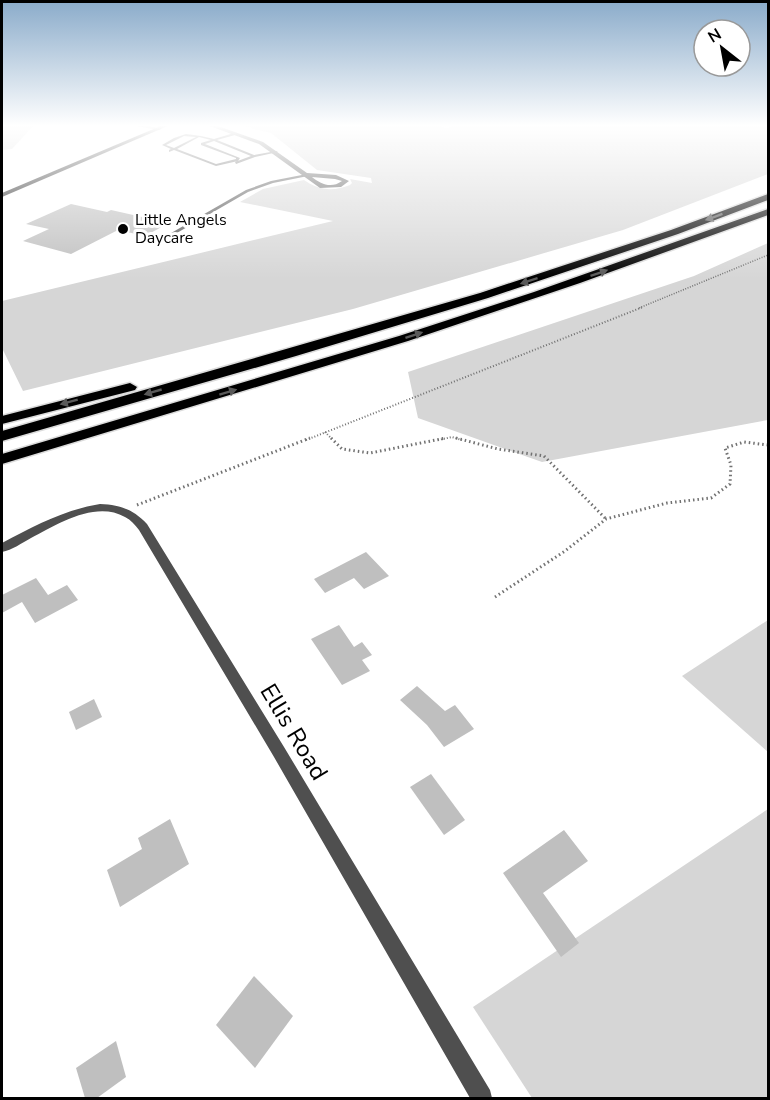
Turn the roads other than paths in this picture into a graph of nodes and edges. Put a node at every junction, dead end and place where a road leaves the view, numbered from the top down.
1 (46, 176) edge
2 (300, 176) edge
3 (309, 176) edge
4 (326, 176) edge
5 (2, 195) edge
6 (768, 197) edge
7 (768, 212) edge
8 (154, 244) dead end
9 (452, 306) junction
10 (172, 409) junction
11 (2, 420) edge
12 (2, 436) edge
13 (2, 459) edge
14 (2, 471) edge
15 (2, 548) edge
16 (482, 1098) edge

1 - 5 main road
2 - 8 lane
3 - 4 street
6 -> 9 highway
10 -> 7 highway
9 -> 11 highway
9 -> 12 highway
10 - 13 highway
10 - 14 highway
15 - 16 street, Ellis Road

